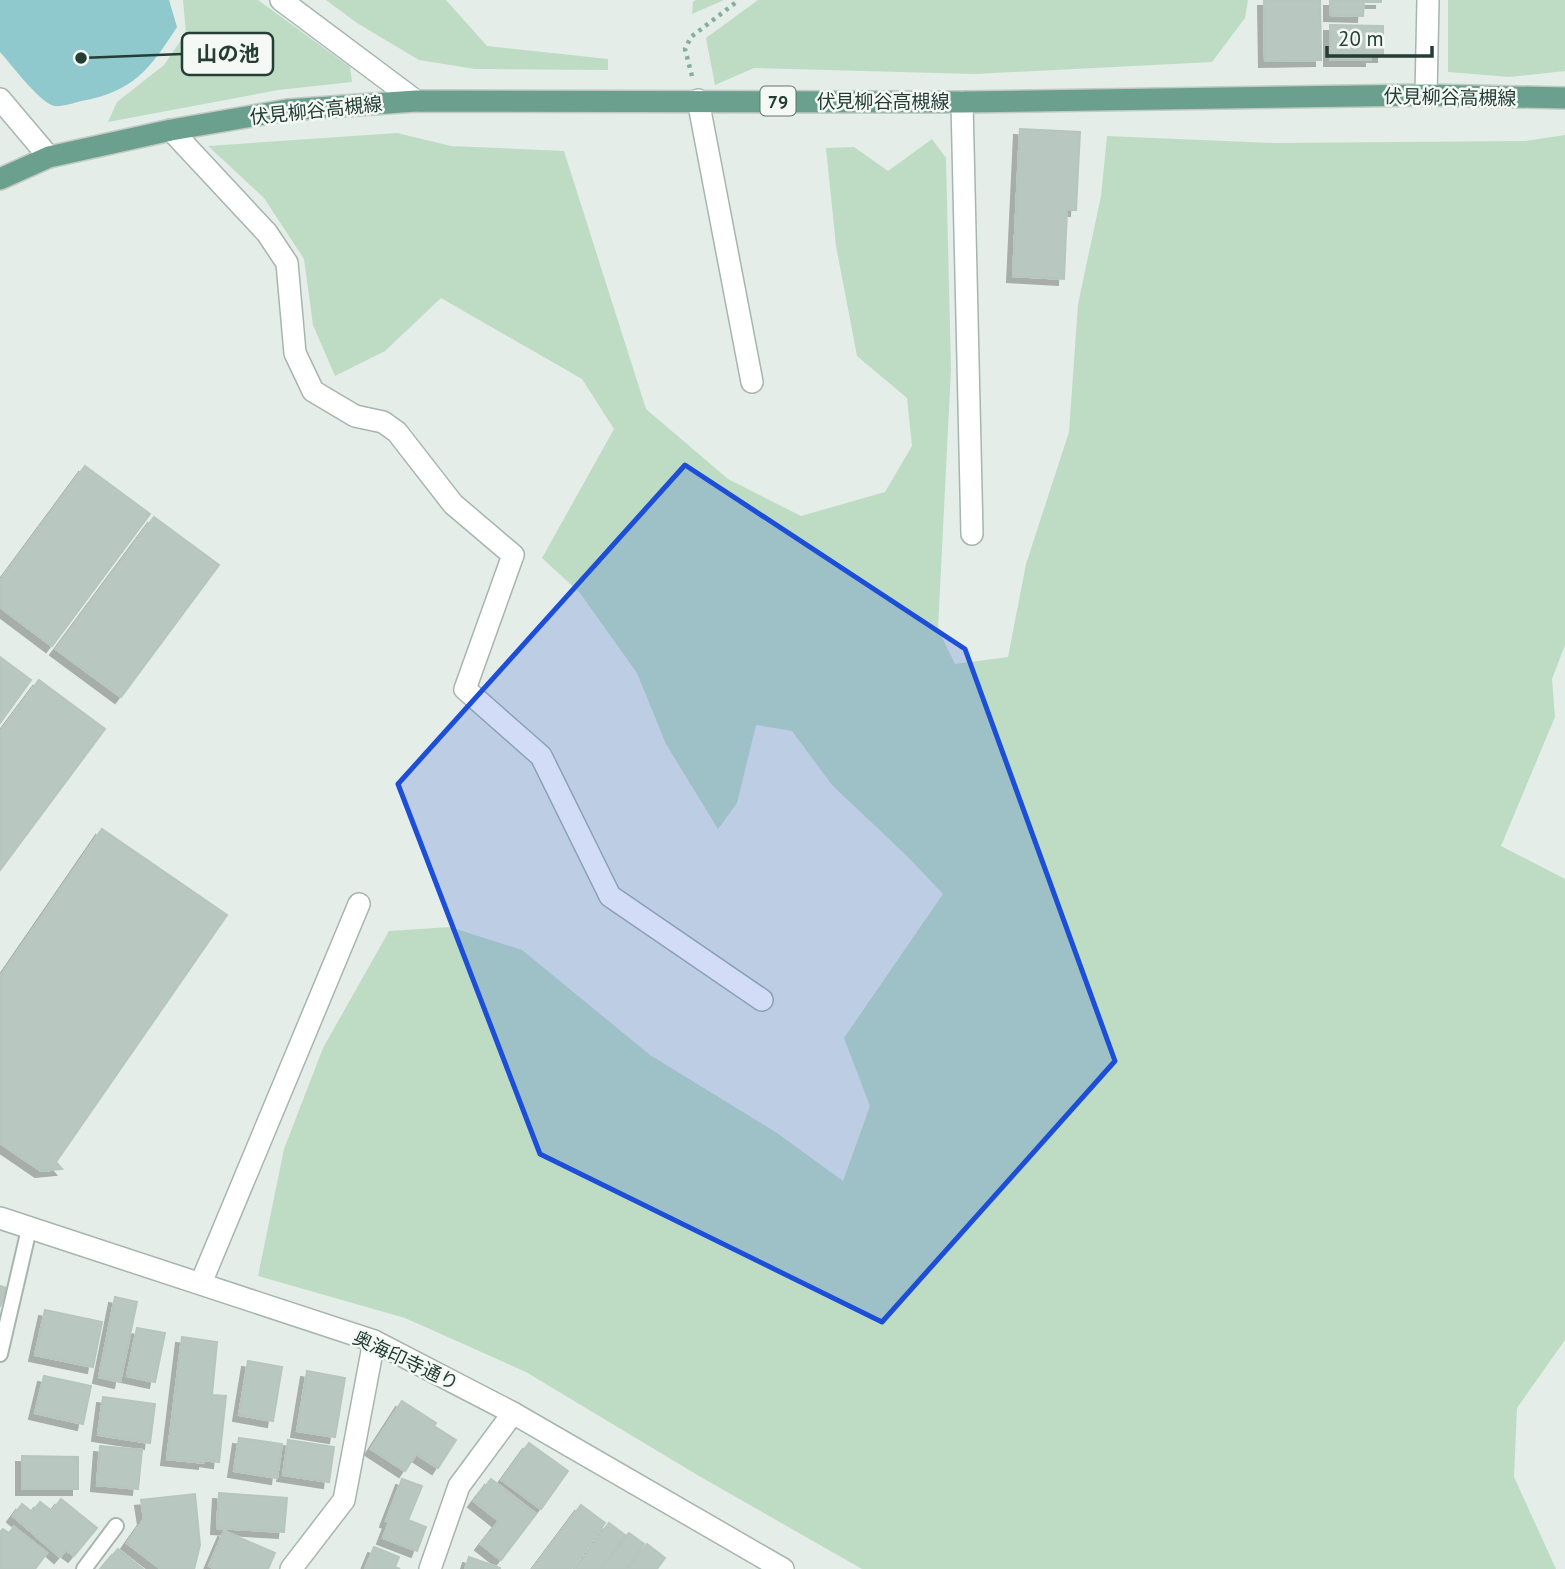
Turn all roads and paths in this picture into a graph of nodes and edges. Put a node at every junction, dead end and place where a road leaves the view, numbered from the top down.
1 (281, 0) edge
2 (739, 0) edge
3 (1428, 0) edge
4 (1426, 95) junction
5 (1565, 98) edge
6 (0, 99) edge
7 (698, 100) junction
8 (416, 101) junction
9 (962, 102) junction
10 (171, 130) junction
11 (49, 157) junction
12 (0, 179) edge
13 (752, 382) dead end
14 (972, 534) dead end
15 (359, 904) dead end
16 (762, 1000) dead end
17 (0, 1218) edge
18 (29, 1229) junction
19 (201, 1283) junction
20 (374, 1341) junction
21 (0, 1354) edge
22 (513, 1413) junction
23 (116, 1526) dead end
24 (84, 1569) edge
25 (291, 1569) edge
26 (430, 1569) edge
27 (783, 1569) edge

1 - 8 street
2 - 7 path
3 - 4 street
4 - 5 main road, 伏見柳谷高槻線 / 79
4 - 9 main road, 伏見柳谷高槻線 / 79
6 - 11 street
7 - 8 main road, 伏見柳谷高槻線 / 79
7 - 9 main road, 伏見柳谷高槻線 / 79
7 - 13 street
8 - 10 main road, 伏見柳谷高槻線 / 79
9 - 14 street
10 - 11 main road, 伏見柳谷高槻線 / 79
10 - 16 street
11 - 12 main road, 伏見柳谷高槻線 / 79
15 - 19 street
17 - 18 street, 奥海印寺通り
18 - 19 street, 奥海印寺通り
18 - 21 lane
19 - 20 street, 奥海印寺通り
20 - 22 street, 奥海印寺通り
20 - 25 street
22 - 26 street
22 - 27 street, 奥海印寺通り
23 - 24 lane

